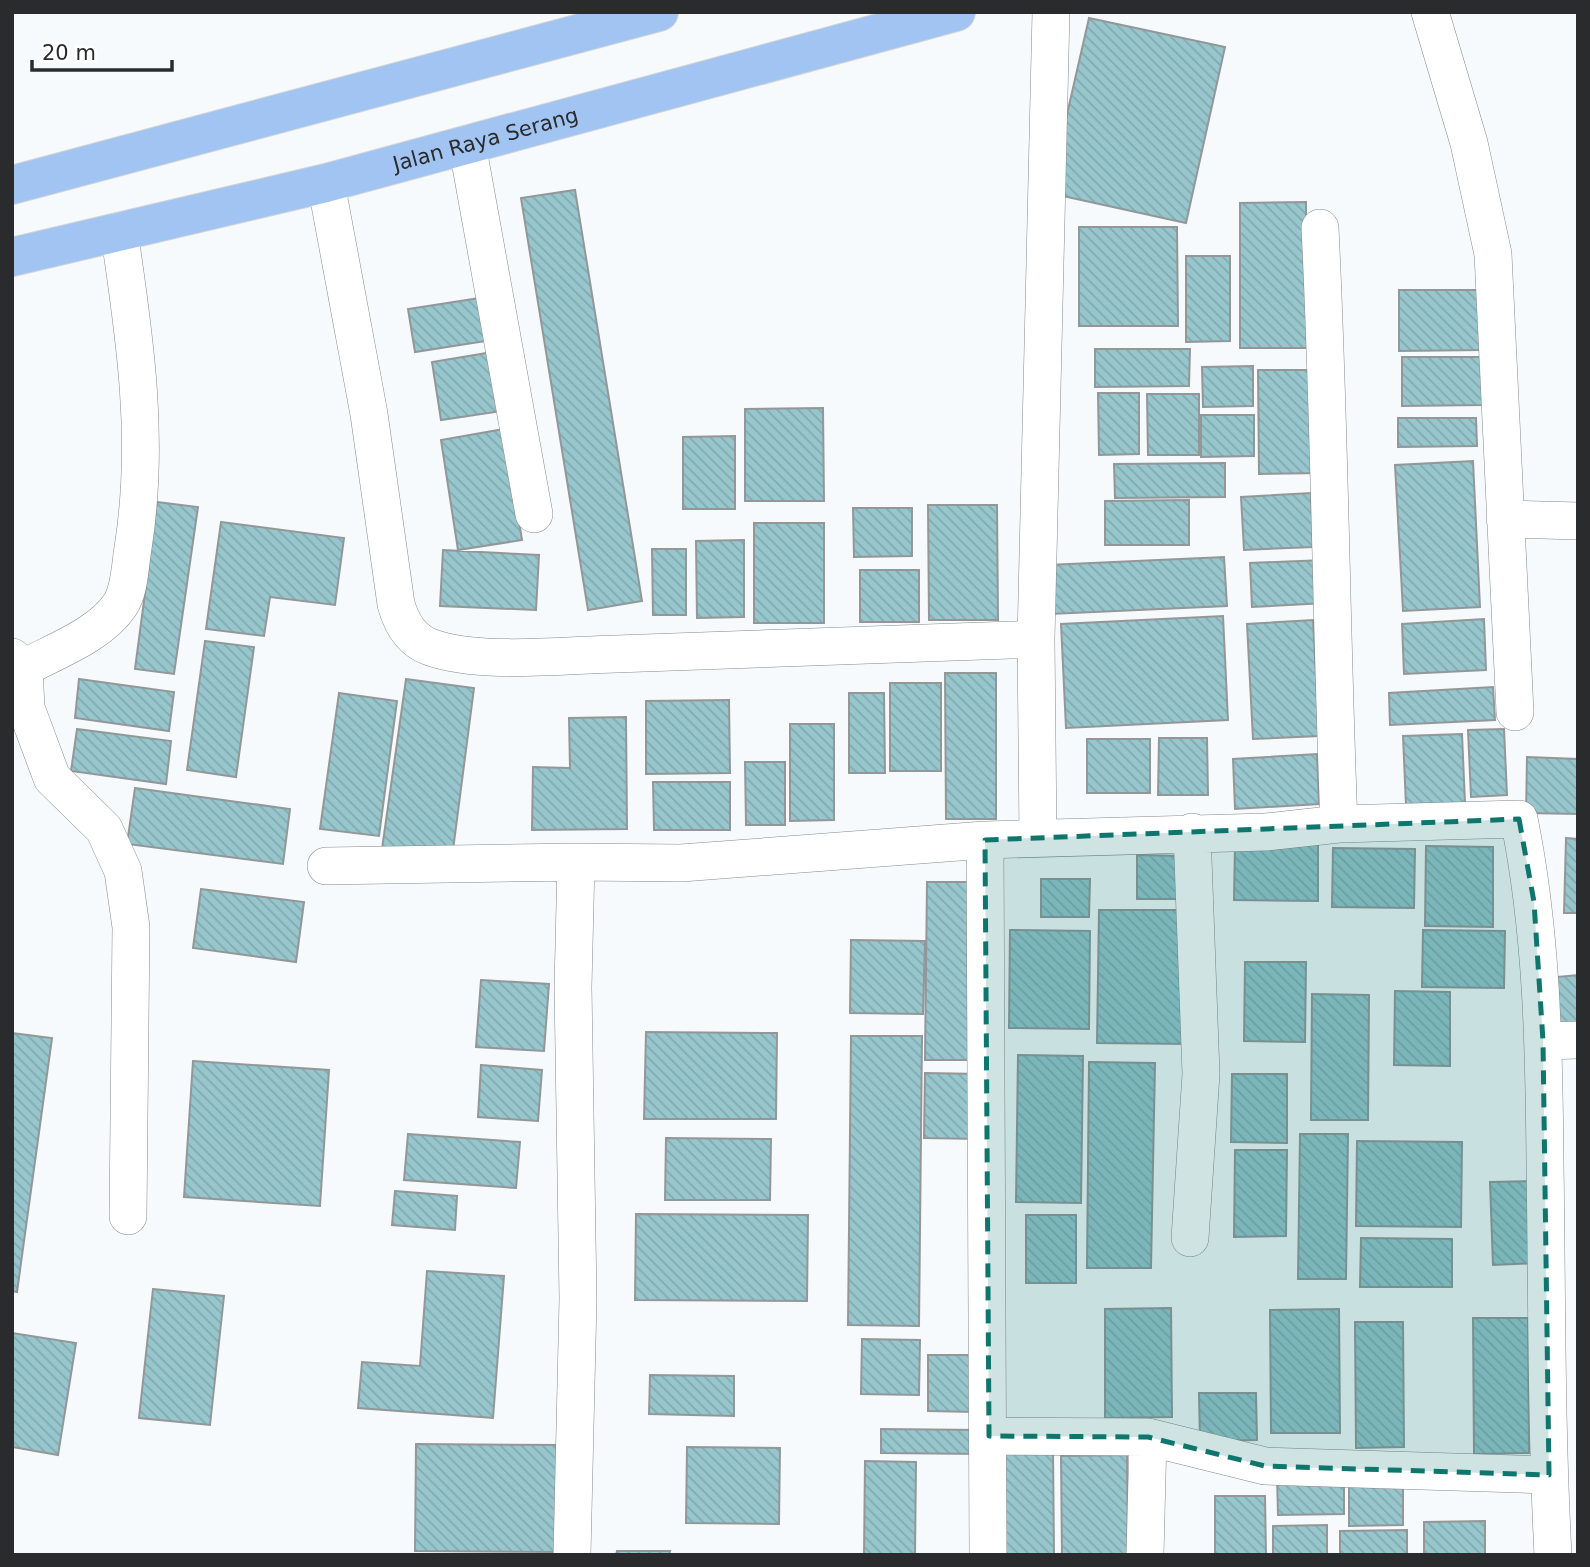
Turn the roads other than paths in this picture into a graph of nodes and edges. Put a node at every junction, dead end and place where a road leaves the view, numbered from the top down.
1 (659, 12) edge
2 (957, 12) edge
3 (1051, 12) edge
4 (1430, 12) edge
5 (566, 24) edge
6 (467, 144) junction
7 (326, 183) junction
8 (12, 186) edge
9 (1320, 228) dead end
10 (119, 231) junction
11 (12, 257) edge
12 (534, 514) dead end
13 (1505, 519) junction
14 (1578, 521) edge
15 (1036, 639) junction
16 (18, 663) edge
17 (1515, 712) dead end
18 (1339, 824) junction
19 (1192, 832) junction
20 (1038, 838) junction
21 (985, 840) junction
22 (576, 863) junction
23 (326, 866) dead end
24 (1561, 1041) edge
25 (128, 1216) dead end
26 (1190, 1238) dead end
27 (989, 1436) junction
28 (1148, 1437) junction
29 (1549, 1475) junction
30 (572, 1555) edge
31 (988, 1555) edge
32 (1145, 1555) edge
33 (1553, 1555) edge

1 - 5 highway
2 - 6 highway, Jalan Raya Serang
3 - 15 street
4 - 13 street
5 - 8 highway
6 - 7 highway, Jalan Raya Serang
6 - 12 street
7 - 10 highway, Jalan Raya Serang
7 - 15 street
9 - 18 street
10 - 11 highway, Jalan Raya Serang
10 - 16 street
13 - 14 street
13 - 17 street
15 - 20 street
16 - 25 street
18 - 19 street
18 - 24 street
19 - 20 street
19 - 26 street
20 - 21 street
21 - 22 street
21 - 27 street
22 - 23 street
22 - 30 street
24 - 29 street
27 - 28 street
27 - 31 street
28 - 29 street
28 - 32 street
29 - 33 street

